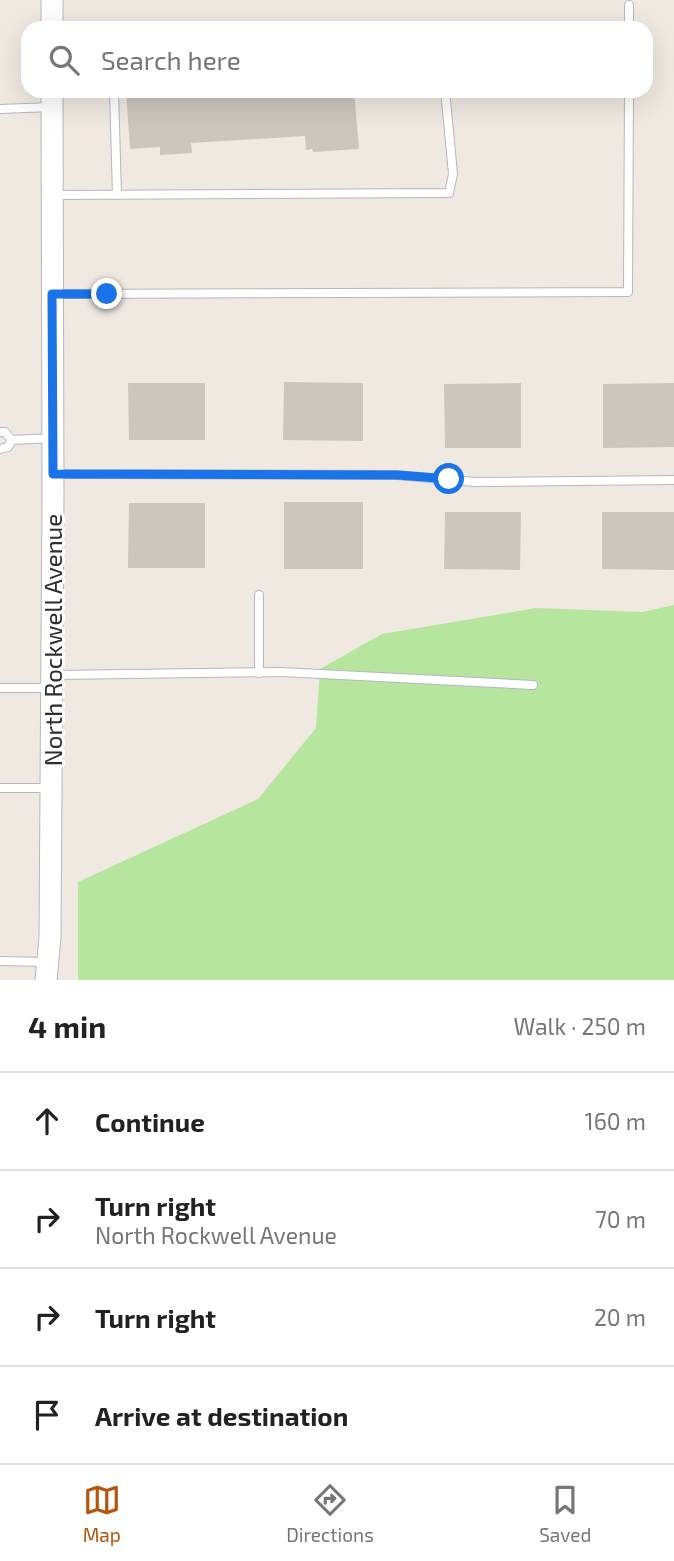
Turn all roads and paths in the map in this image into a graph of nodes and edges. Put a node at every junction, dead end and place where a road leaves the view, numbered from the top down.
1 (52, 0) edge
2 (629, 5) dead end
3 (52, 21) edge
4 (629, 21) edge
5 (114, 98) edge
6 (629, 98) edge
7 (52, 99) edge
8 (446, 100) dead end
9 (0, 109) edge
10 (52, 195) junction
11 (117, 195) junction
12 (52, 294) junction
13 (0, 432) edge
14 (52, 439) junction
15 (12, 440) junction
16 (0, 449) edge
17 (53, 474) junction
18 (674, 480) edge
19 (259, 595) dead end
20 (259, 673) junction
21 (51, 681) junction
22 (533, 685) dead end
23 (0, 688) edge
24 (0, 788) edge
25 (51, 788) junction
26 (0, 961) edge
27 (50, 971) edge

1 - 3 main road
2 - 4 lane
5 - 11 lane
6 - 12 lane
7 - 9 lane
7 - 10 main road, North Rockwell Avenue
8 - 11 lane
10 - 11 lane
10 - 12 main road, North Rockwell Avenue
12 - 14 main road, North Rockwell Avenue
13 - 15 lane
14 - 15 lane
14 - 17 main road, North Rockwell Avenue
15 - 16 lane
17 - 18 lane
17 - 21 main road, North Rockwell Avenue
19 - 20 lane
20 - 21 lane
20 - 22 lane
21 - 23 lane
21 - 25 main road, North Rockwell Avenue
24 - 25 lane
25 - 27 main road, North Rockwell Avenue
26 - 27 lane

